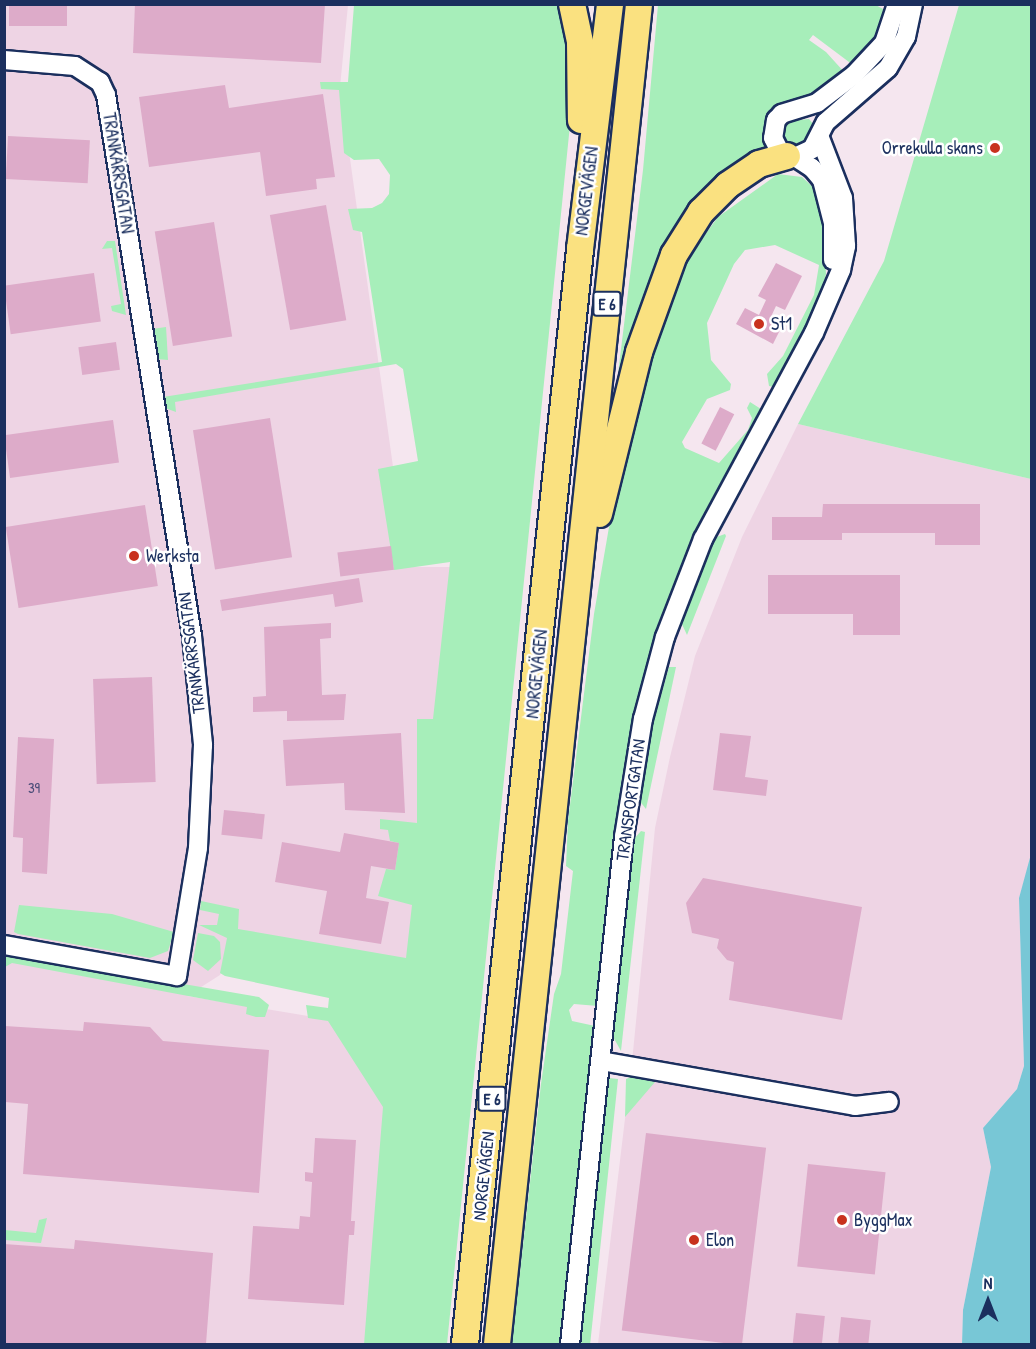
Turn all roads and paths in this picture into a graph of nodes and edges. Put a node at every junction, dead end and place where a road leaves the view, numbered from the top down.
1 (572, 4) edge
2 (610, 4) edge
3 (639, 4) edge
4 (897, 4) edge
5 (913, 4) edge
6 (4, 60) edge
7 (820, 138) junction
8 (791, 156) junction
9 (580, 249) junction
10 (831, 295) junction
11 (577, 604) junction
12 (4, 945) edge
13 (601, 1060) junction
14 (889, 1102) dead end
15 (465, 1344) edge
16 (497, 1344) edge
17 (570, 1344) edge

1 - 9 highway
2 - 9 highway, NORGEVÄGEN / E 6
3 - 11 highway, NORGEVÄGEN / E 6
4 - 8 street
5 - 7 street
6 - 12 street, TRANKÄRRSGATAN
7 - 8 street
7 - 10 street, TRANSPORTGATAN
8 - 10 street, TRANSPORTGATAN
8 - 11 highway
9 - 15 highway, NORGEVÄGEN / E 6
10 - 13 street, TRANSPORTGATAN
11 - 16 highway, NORGEVÄGEN / E 6
13 - 14 street
13 - 17 street, TRANSPORTGATAN

